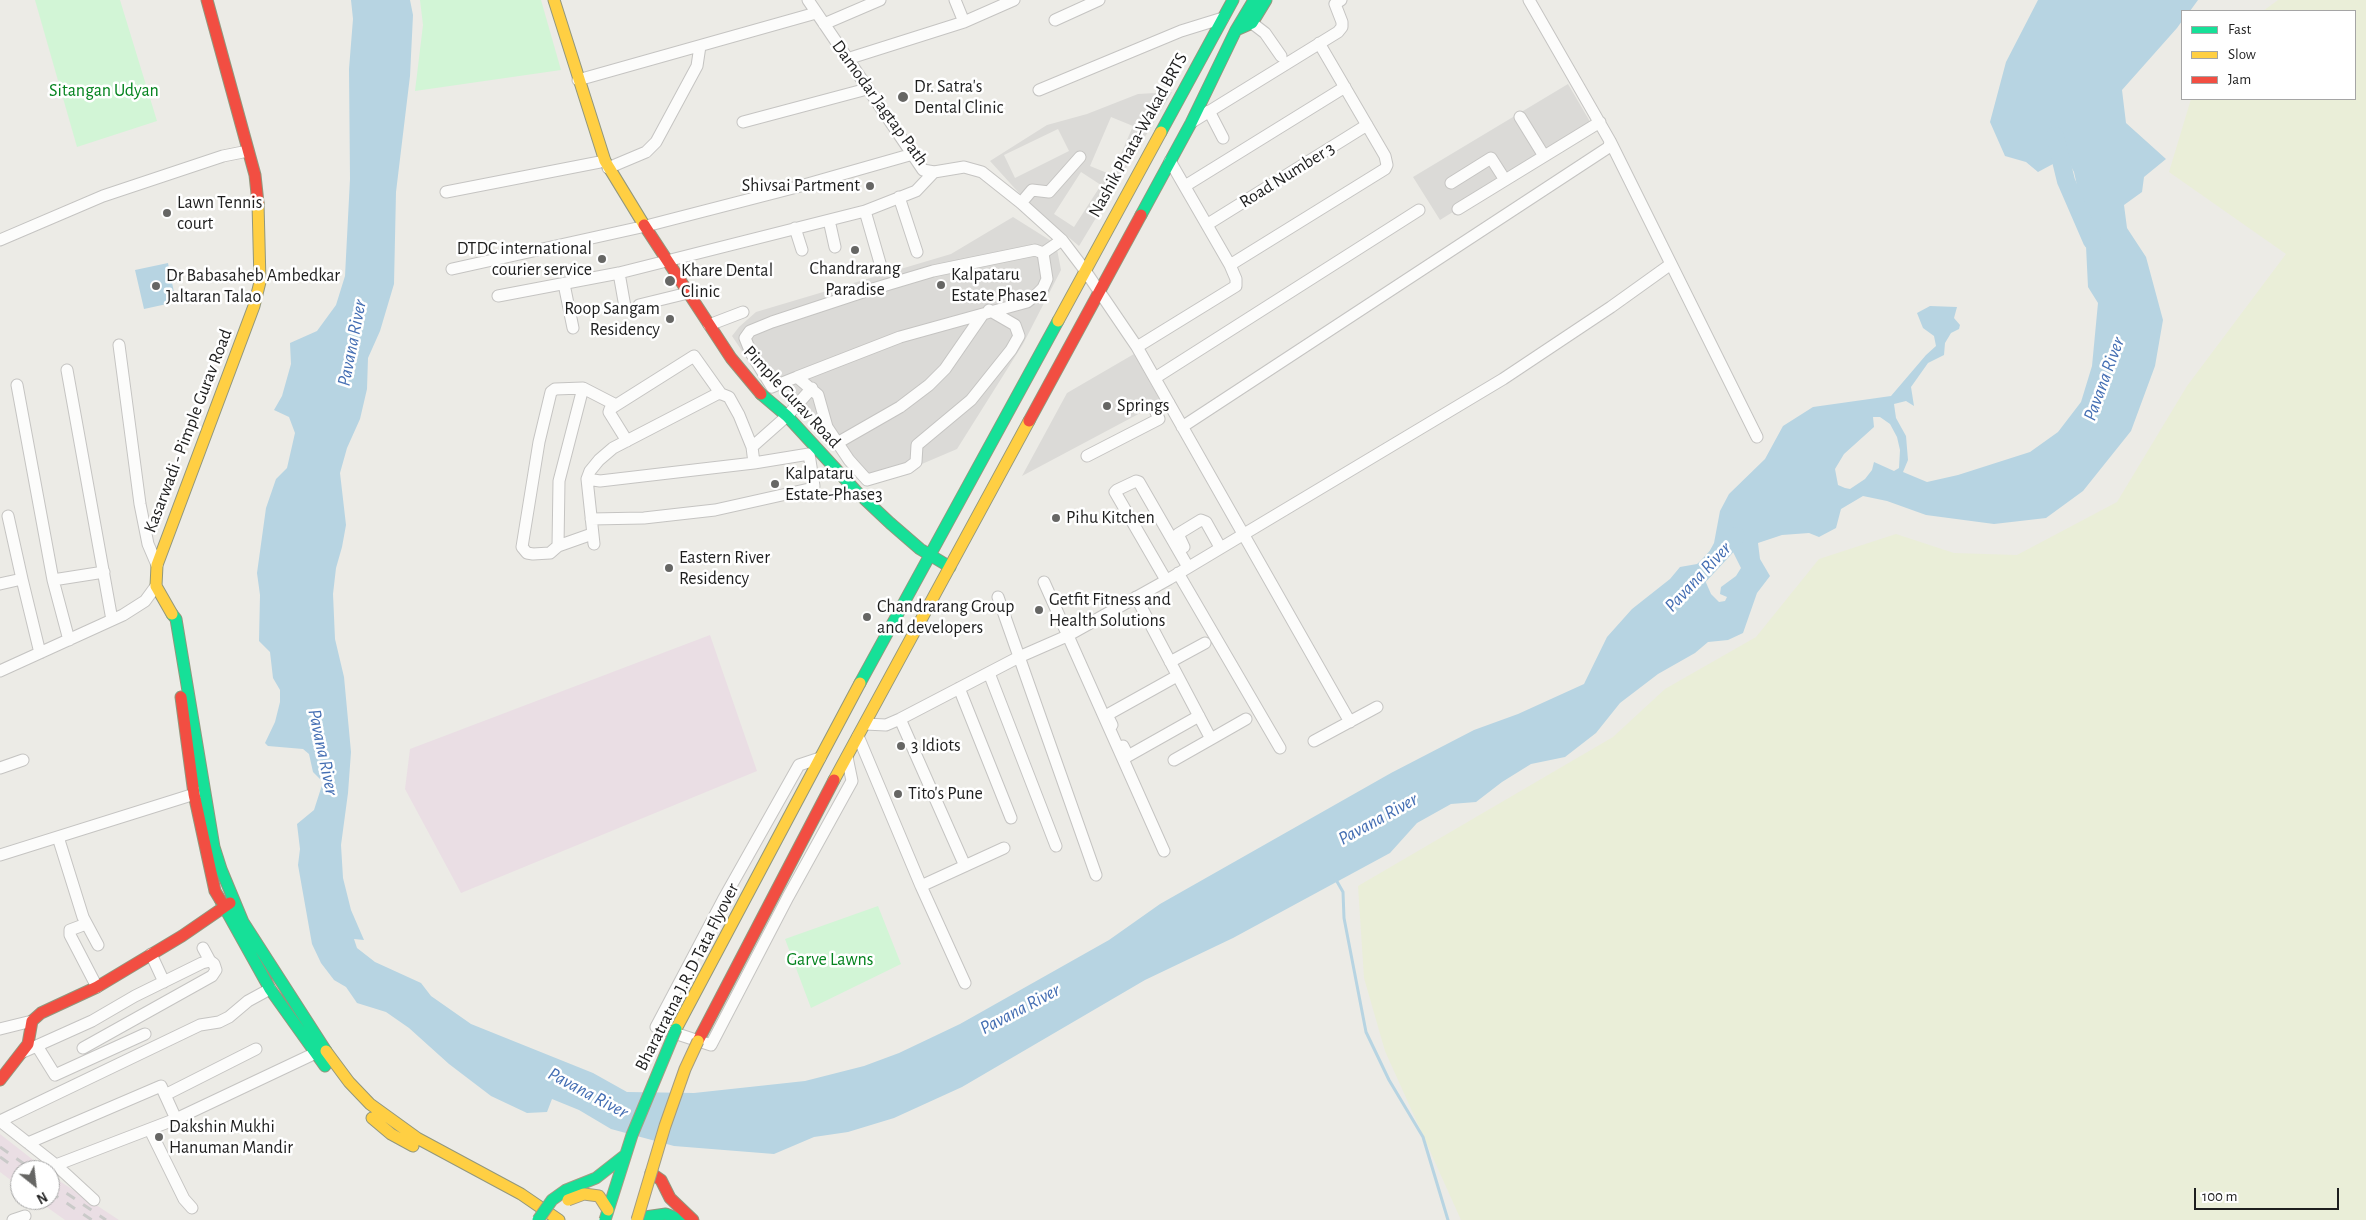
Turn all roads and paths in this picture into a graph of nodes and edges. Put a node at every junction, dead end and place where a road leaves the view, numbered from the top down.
1 (208, 0) edge
2 (554, 0) edge
3 (808, 0) edge
4 (880, 0) edge
5 (955, 0) edge
6 (1014, 0) edge
7 (1099, 0) edge
8 (1223, 0) edge
9 (1233, 0) edge
10 (1254, 0) edge
11 (1266, 0) edge
12 (1341, 0) edge
13 (1529, 0) edge
14 (816, 13) junction
15 (1223, 18) junction
16 (1055, 20) dead end
17 (964, 22) junction
18 (1252, 23) junction
19 (824, 24) junction
20 (1236, 30) junction
21 (1319, 43) junction
22 (700, 46) junction
23 (1280, 56) dead end
24 (847, 59) junction
25 (578, 80) junction
26 (1345, 87) junction
27 (867, 89) junction
28 (1039, 90) dead end
29 (1209, 111) junction
30 (1520, 117) dead end
31 (743, 122) dead end
32 (1600, 122) junction
33 (1191, 123) junction
34 (1367, 125) junction
35 (1223, 138) dead end
36 (1610, 141) junction
37 (248, 151) junction
38 (913, 154) junction
39 (1544, 156) junction
40 (1080, 157) dead end
41 (1170, 161) junction
42 (607, 165) junction
43 (934, 172) junction
44 (1505, 180) junction
45 (1451, 184) dead end
46 (1185, 186) junction
47 (446, 192) dead end
48 (899, 197) junction
49 (1021, 203) junction
50 (1458, 209) dead end
51 (1419, 210) dead end
52 (865, 211) junction
53 (828, 220) junction
54 (1208, 224) junction
55 (646, 226) junction
56 (795, 228) junction
57 (0, 240) edge
58 (1062, 240) junction
59 (835, 247) dead end
60 (802, 250) dead end
61 (917, 252) dead end
62 (1043, 253) junction
63 (667, 261) junction
64 (880, 263) dead end
65 (1671, 264) junction
66 (1230, 265) junction
67 (452, 269) dead end
68 (1084, 270) junction
69 (619, 273) junction
70 (564, 284) junction
71 (1099, 292) junction
72 (688, 293) junction
73 (498, 296) dead end
74 (639, 305) dead end
75 (625, 307) dead end
76 (743, 312) dead end
77 (986, 312) junction
78 (709, 325) junction
79 (573, 328) dead end
80 (119, 345) dead end
81 (1137, 347) junction
82 (67, 370) dead end
83 (797, 377) junction
84 (1155, 378) junction
85 (17, 385) dead end
86 (584, 388) junction
87 (812, 388) junction
88 (721, 394) junction
89 (1169, 402) junction
90 (616, 405) junction
91 (786, 416) junction
92 (1182, 427) junction
93 (1757, 437) dead end
94 (627, 441) junction
95 (839, 442) junction
96 (752, 447) junction
97 (1087, 456) dead end
98 (754, 464) junction
99 (588, 480) junction
100 (8, 516) dead end
101 (591, 519) junction
102 (1242, 534) junction
103 (558, 546) junction
104 (1220, 547) junction
105 (930, 555) junction
106 (157, 565) junction
107 (950, 567) junction
108 (1187, 568) junction
109 (104, 572) junction
110 (22, 579) junction
111 (54, 580) junction
112 (1166, 580) junction
113 (1044, 582) dead end
114 (0, 584) edge
115 (156, 586) junction
116 (1136, 597) junction
117 (998, 598) dead end
118 (112, 620) junction
119 (1067, 636) junction
120 (69, 640) junction
121 (1205, 643) dead end
122 (40, 653) junction
123 (1019, 657) junction
124 (1170, 662) junction
125 (0, 671) edge
126 (989, 673) junction
127 (1177, 676) junction
128 (959, 688) junction
129 (1377, 707) dead end
130 (1199, 716) junction
131 (900, 719) junction
132 (1246, 719) dead end
133 (1350, 722) junction
134 (865, 724) junction
135 (858, 736) junction
136 (1211, 739) junction
137 (1314, 741) dead end
138 (1280, 748) dead end
139 (847, 757) junction
140 (820, 758) junction
141 (23, 760) dead end
142 (1174, 760) dead end
143 (0, 768) edge
144 (200, 793) junction
145 (1010, 818) dead end
146 (58, 837) junction
147 (1056, 846) dead end
148 (1004, 848) dead end
149 (1164, 851) dead end
150 (0, 855) edge
151 (964, 866) junction
152 (1096, 875) dead end
153 (921, 886) junction
154 (234, 901) junction
155 (223, 908) junction
156 (86, 924) junction
157 (98, 945) dead end
158 (203, 948) dead end
159 (151, 954) junction
160 (210, 961) junction
161 (164, 982) junction
162 (965, 983) dead end
163 (96, 987) junction
164 (270, 988) junction
165 (32, 1021) junction
166 (0, 1029) edge
167 (145, 1034) dead end
168 (37, 1046) junction
169 (83, 1048) dead end
170 (256, 1049) dead end
171 (319, 1051) junction
172 (23, 1052) junction
173 (0, 1080) edge
174 (165, 1095) junction
175 (176, 1119) junction
176 (150, 1130) junction
177 (28, 1143) junction
178 (625, 1155) junction
179 (50, 1160) edge
180 (60, 1164) edge
181 (60, 1169) edge
182 (651, 1173) junction
183 (94, 1200) dead end
184 (192, 1208) dead end
185 (606, 1215) edge
186 (25, 1216) dead end
187 (638, 1219) edge
188 (13, 1220) edge
189 (540, 1220) edge
190 (548, 1220) edge
191 (559, 1220) edge
192 (681, 1220) edge
193 (693, 1220) edge

1 - 37 main road, Kasarwadi - Pimple Gurav Road
2 - 25 main road, Pimple Gurav Road
3 - 14 street, Damodar Jagtap Path
4 - 19 street
5 - 17 street
6 - 17 street
7 - 16 street
8 - 15 main road
9 - 15 main road, Nashik Phata-Wakad BRTS
10 - 20 main road
11 - 18 main road
12 - 21 street
13 - 32 street
14 - 19 street, Damodar Jagtap Path
14 - 22 street
15 - 28 street
15 - 68 main road, Nashik Phata-Wakad BRTS
17 - 24 street
18 - 20 main road
18 - 23 street
19 - 24 street, Damodar Jagtap Path
20 - 33 main road
21 - 26 street
21 - 29 street
22 - 25 street
22 - 42 street
24 - 27 street, Damodar Jagtap Path
25 - 42 main road, Pimple Gurav Road
26 - 34 street
26 - 46 street
27 - 31 street
27 - 38 street, Damodar Jagtap Path
29 - 33 street
29 - 35 street
30 - 39 street
32 - 36 street
32 - 39 street
33 - 41 main road
34 - 54 street, Road Number 3
34 - 66 street
36 - 65 street
36 - 92 street
37 - 57 street
37 - 106 main road, Kasarwadi - Pimple Gurav Road
38 - 43 street, Damodar Jagtap Path
38 - 55 street
39 - 44 street
40 - 49 street
41 - 46 street
41 - 71 main road
42 - 47 street
42 - 55 main road, Pimple Gurav Road
43 - 48 street
43 - 49 street, Damodar Jagtap Path
44 - 45 street
44 - 50 street
46 - 54 street
48 - 52 street
48 - 61 street
49 - 58 street, Damodar Jagtap Path
51 - 84 street
52 - 53 street
52 - 64 street
53 - 56 street
53 - 59 street
54 - 66 street
55 - 63 main road, Pimple Gurav Road
55 - 67 street
56 - 60 street
56 - 63 street
58 - 62 street
58 - 68 street, Damodar Jagtap Path
62 - 77 street
62 - 83 street
63 - 69 street
63 - 72 main road, Pimple Gurav Road
65 - 93 street
65 - 102 street
66 - 81 street
68 - 71 street, Damodar Jagtap Path
68 - 105 main road, Nashik Phata-Wakad BRTS
69 - 70 street
69 - 75 street
70 - 73 street
70 - 79 street
71 - 81 street, Damodar Jagtap Path
71 - 107 main road
72 - 74 street
72 - 78 main road, Pimple Gurav Road
76 - 78 street
77 - 83 street
77 - 95 street
77 - 95 street
78 - 91 main road, Pimple Gurav Road
80 - 106 street
81 - 84 street, Damodar Jagtap Path
82 - 109 street
83 - 87 street
84 - 89 street, Damodar Jagtap Path
85 - 111 street
86 - 90 street
86 - 103 street
86 - 103 street
87 - 91 street
87 - 95 street
88 - 90 street
88 - 94 street
88 - 96 street
89 - 92 street, Damodar Jagtap Path
89 - 97 street
90 - 94 street
91 - 96 street
91 - 105 main road, Pimple Gurav Road
92 - 102 street, Damodar Jagtap Path
94 - 99 street
96 - 98 street
98 - 99 street
98 - 101 street
99 - 101 street
100 - 110 street
101 - 103 street
102 - 104 street
102 - 133 street, Damodar Jagtap Path
104 - 108 street
104 - 108 street
105 - 107 main road, Pimple Gurav Road
105 - 140 main road, Bharatratna J.R.D Tata Flyover
106 - 115 main road, Kasarwadi - Pimple Gurav Road
107 - 134 main road
108 - 112 street
108 - 112 street
108 - 138 street
109 - 111 street
109 - 118 street
110 - 114 street
110 - 122 street
111 - 120 street
112 - 116 street
113 - 119 street
115 - 118 street
115 - 144 main road, Kasarwadi - Pimple Gurav Road
116 - 119 street
116 - 124 street
117 - 123 street
118 - 120 street
119 - 123 street
119 - 149 street
120 - 122 street
121 - 124 street
122 - 125 street
123 - 126 street
123 - 152 street
124 - 127 street
126 - 128 street
126 - 147 street
127 - 130 street
127 - 130 street
128 - 131 street
128 - 145 street
129 - 133 street
130 - 136 street
131 - 134 street
131 - 151 street
132 - 136 street
133 - 137 street
134 - 135 main road
135 - 139 main road
135 - 153 street
136 - 142 street
139 - 140 street
139 - 182 main road, bridge
140 - 178 main road, Bharatratna J.R.D Tata Flyover, bridge
141 - 143 street
144 - 146 street
144 - 154 main road, Kasarwadi - Pimple Gurav Road
144 - 155 main road, Kasarwadi - Pimple Gurav Road
146 - 150 street
146 - 156 street
148 - 151 street
151 - 153 street
153 - 162 street
154 - 155 main road
154 - 171 main road, Kasarwadi - Pimple Gurav Road
155 - 159 main road
155 - 164 main road, Kasarwadi - Pimple Gurav Road
156 - 157 street
156 - 163 street
158 - 160 street
159 - 161 street
159 - 163 main road
160 - 161 street
160 - 169 street
161 - 168 street
163 - 165 main road
164 - 171 main road, Kasarwadi - Pimple Gurav Road
164 - 177 street
165 - 166 street
165 - 172 main road
167 - 168 street
168 - 172 street
170 - 174 street
171 - 175 street
171 - 189 main road
171 - 191 main road
172 - 173 main road
174 - 175 street
174 - 177 street
175 - 176 street
176 - 180 street
176 - 184 street
177 - 179 street
178 - 185 main road, Bharatratna J.R.D Tata Flyover, bridge
178 - 189 main road, bridge
181 - 183 street
182 - 187 main road, bridge
182 - 193 main road
185 - 190 main road, bridge
186 - 188 street
187 - 192 main road

